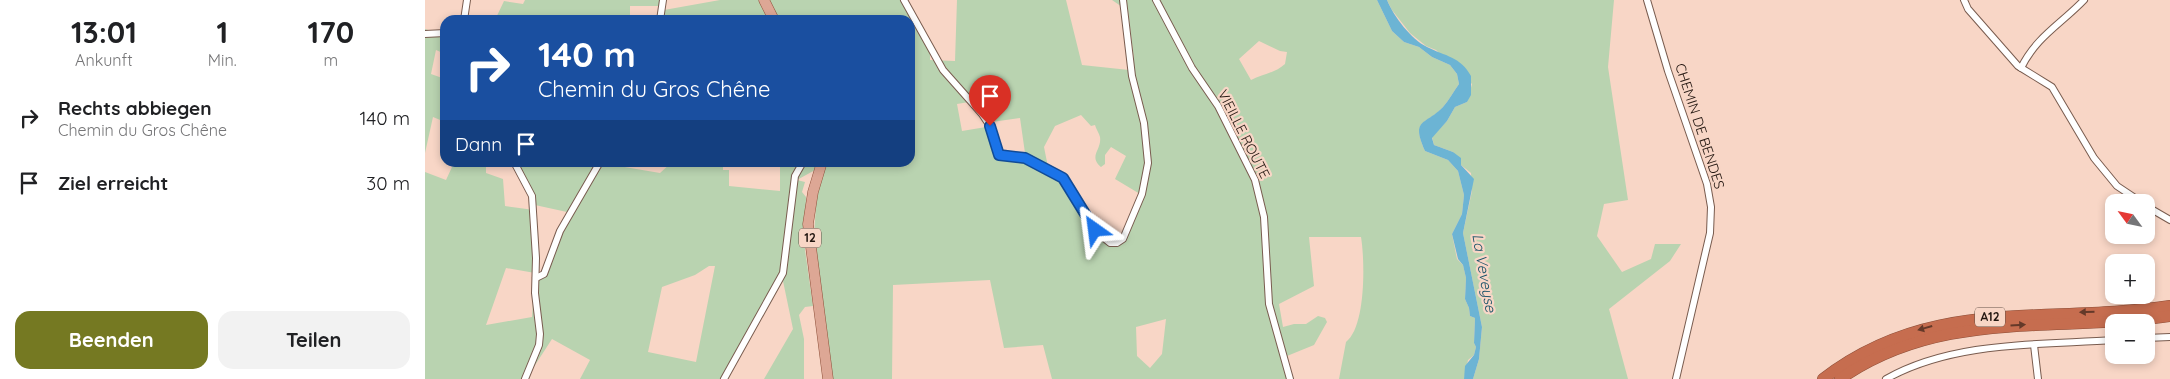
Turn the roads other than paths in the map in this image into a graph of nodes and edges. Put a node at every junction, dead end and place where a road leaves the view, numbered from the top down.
1 (467, 0) edge
2 (663, 0) edge
3 (764, 0) edge
4 (904, 0) edge
5 (1123, 0) edge
6 (1155, 0) edge
7 (1647, 0) edge
8 (1964, 0) edge
9 (2085, 0) edge
10 (465, 15) edge
11 (661, 15) edge
12 (772, 15) edge
13 (912, 15) edge
14 (915, 20) edge
15 (440, 32) edge
16 (425, 34) edge
17 (2021, 68) junction
18 (518, 167) edge
19 (597, 167) edge
20 (800, 167) edge
21 (820, 167) edge
22 (2129, 194) edge
23 (2155, 211) edge
24 (2170, 220) edge
25 (536, 278) junction
26 (2170, 306) edge
27 (2170, 316) edge
28 (2170, 337) edge
29 (2155, 338) edge
30 (2105, 341) edge
31 (2034, 345) junction
32 (525, 379) edge
33 (724, 379) edge
34 (828, 379) edge
35 (1290, 379) edge
36 (1676, 379) edge
37 (1823, 379) edge
38 (1840, 379) edge
39 (1886, 379) edge
40 (2038, 379) edge

1 - 10 street
2 - 11 street
3 - 12 main road
4 - 13 street
5 - 14 street
6 - 35 street, VIEILLE ROUTE
7 - 36 street, CHEMIN DE BENDES
8 - 17 street
9 - 17 street
15 - 16 street
17 - 22 street
18 - 25 street
19 - 25 street
20 - 33 street
21 - 34 main road, 12
23 - 24 street
25 - 32 street
26 -> 37 highway, A12
38 -> 27 highway, A12
28 - 29 street
30 - 31 street
31 - 39 street
31 - 40 street

